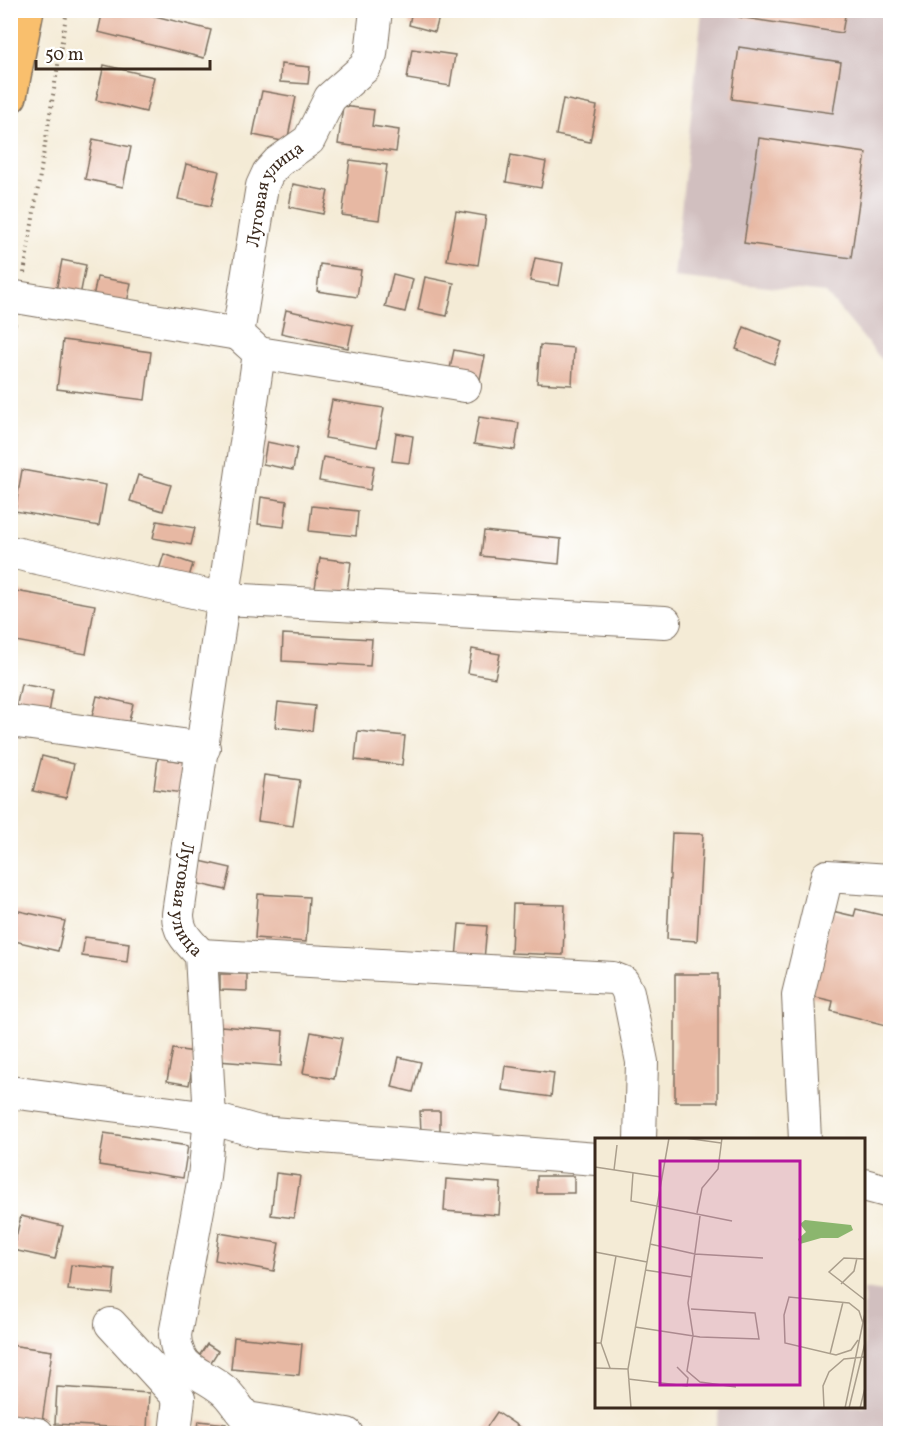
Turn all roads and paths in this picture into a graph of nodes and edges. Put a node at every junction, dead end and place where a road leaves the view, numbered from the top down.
1 (27, 10) edge
2 (67, 10) edge
3 (376, 10) edge
4 (10, 96) edge
5 (15, 297) edge
6 (249, 344) junction
7 (10, 348) edge
8 (465, 386) dead end
9 (10, 552) edge
10 (225, 599) junction
11 (665, 622) dead end
12 (10, 722) edge
13 (204, 748) junction
14 (891, 880) edge
15 (201, 955) junction
16 (10, 1092) edge
17 (210, 1118) junction
18 (639, 1138) edge
19 (806, 1138) edge
20 (595, 1159) edge
21 (865, 1185) edge
22 (891, 1192) edge
23 (111, 1323) dead end
24 (10, 1430) edge
25 (38, 1434) edge
26 (175, 1434) edge
27 (346, 1434) edge

1 - 4 main road
2 - 5 path
3 - 6 street, Луговая улица
5 - 6 street
5 - 7 path
6 - 8 street
6 - 10 street, Луговая улица
9 - 10 street
10 - 11 street
10 - 13 street, Луговая улица
12 - 13 street
13 - 15 street, Луговая улица
14 - 19 street
15 - 17 street, Луговая улица
15 - 18 street
16 - 17 street
17 - 20 street
17 - 27 street, Луговая улица
21 - 22 street
23 - 26 street
24 - 25 street

